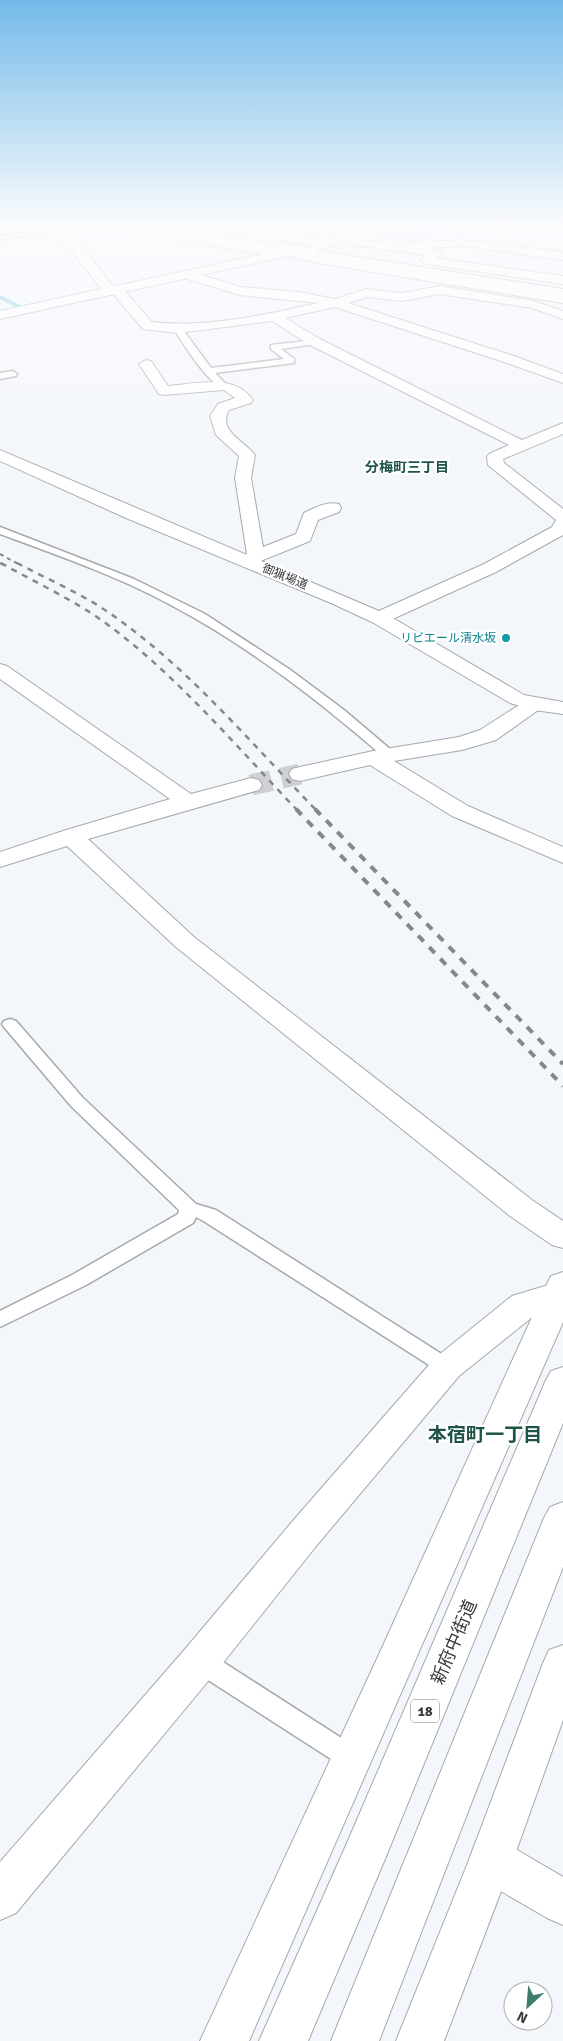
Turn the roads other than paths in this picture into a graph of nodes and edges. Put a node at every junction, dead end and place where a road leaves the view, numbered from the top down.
1 (139, 317) edge
2 (272, 317) edge
3 (274, 317) edge
4 (380, 317) edge
5 (178, 329) junction
6 (315, 342) junction
7 (146, 364) dead end
8 (207, 371) junction
9 (13, 374) dead end
10 (0, 376) edge
11 (563, 379) edge
12 (224, 386) junction
13 (563, 428) edge
14 (522, 446) junction
15 (0, 455) edge
16 (332, 508) dead end
17 (562, 525) edge
18 (0, 530) edge
19 (250, 558) junction
20 (378, 618) junction
21 (0, 670) edge
22 (534, 704) junction
23 (563, 708) edge
24 (381, 756) junction
25 (300, 774) tunnel mouth
26 (251, 785) tunnel mouth
27 (187, 801) junction
28 (71, 836) junction
29 (563, 856) edge
30 (0, 860) edge
31 (10, 1024) dead end
32 (189, 1209) junction
33 (563, 1237) edge
34 (561, 1289) edge
35 (0, 1320) edge
36 (447, 1367) junction
37 (563, 1380) edge
38 (563, 1518) edge
39 (200, 1662) junction
40 (563, 1663) edge
41 (351, 1758) junction
42 (491, 1860) junction
43 (0, 1897) edge
44 (563, 1902) edge
45 (224, 2041) edge
46 (283, 2041) edge
47 (356, 2041) edge
48 (420, 2041) edge

1 - 5 main road
2 - 5 main road
3 - 6 main road
4 - 11 main road
5 - 8 lane
6 - 8 lane
6 - 14 main road
7 - 12 main road
8 - 12 lane
9 - 10 lane
12 - 19 main road
13 - 14 main road
14 - 17 main road
15 - 19 main road, 御猟場道
16 - 19 main road
17 - 20 main road
18 - 24 lane
19 - 20 main road, 御猟場道
20 - 22 main road, 御猟場道
21 - 27 main road
22 - 23 main road, 御猟場道
22 - 24 main road
24 - 25 main road
24 - 29 main road
26 - 27 main road
27 - 28 main road
28 - 30 main road
28 - 33 main road
31 - 32 lane
32 - 35 lane
32 - 36 lane
34 - 36 main road
34 - 41 main road
36 - 39 main road
37 - 46 main road, 新府中街道 / 18
38 - 47 main road
39 - 41 lane
39 - 43 main road
40 - 42 main road
41 - 45 main road
42 - 44 main road
42 - 48 main road

